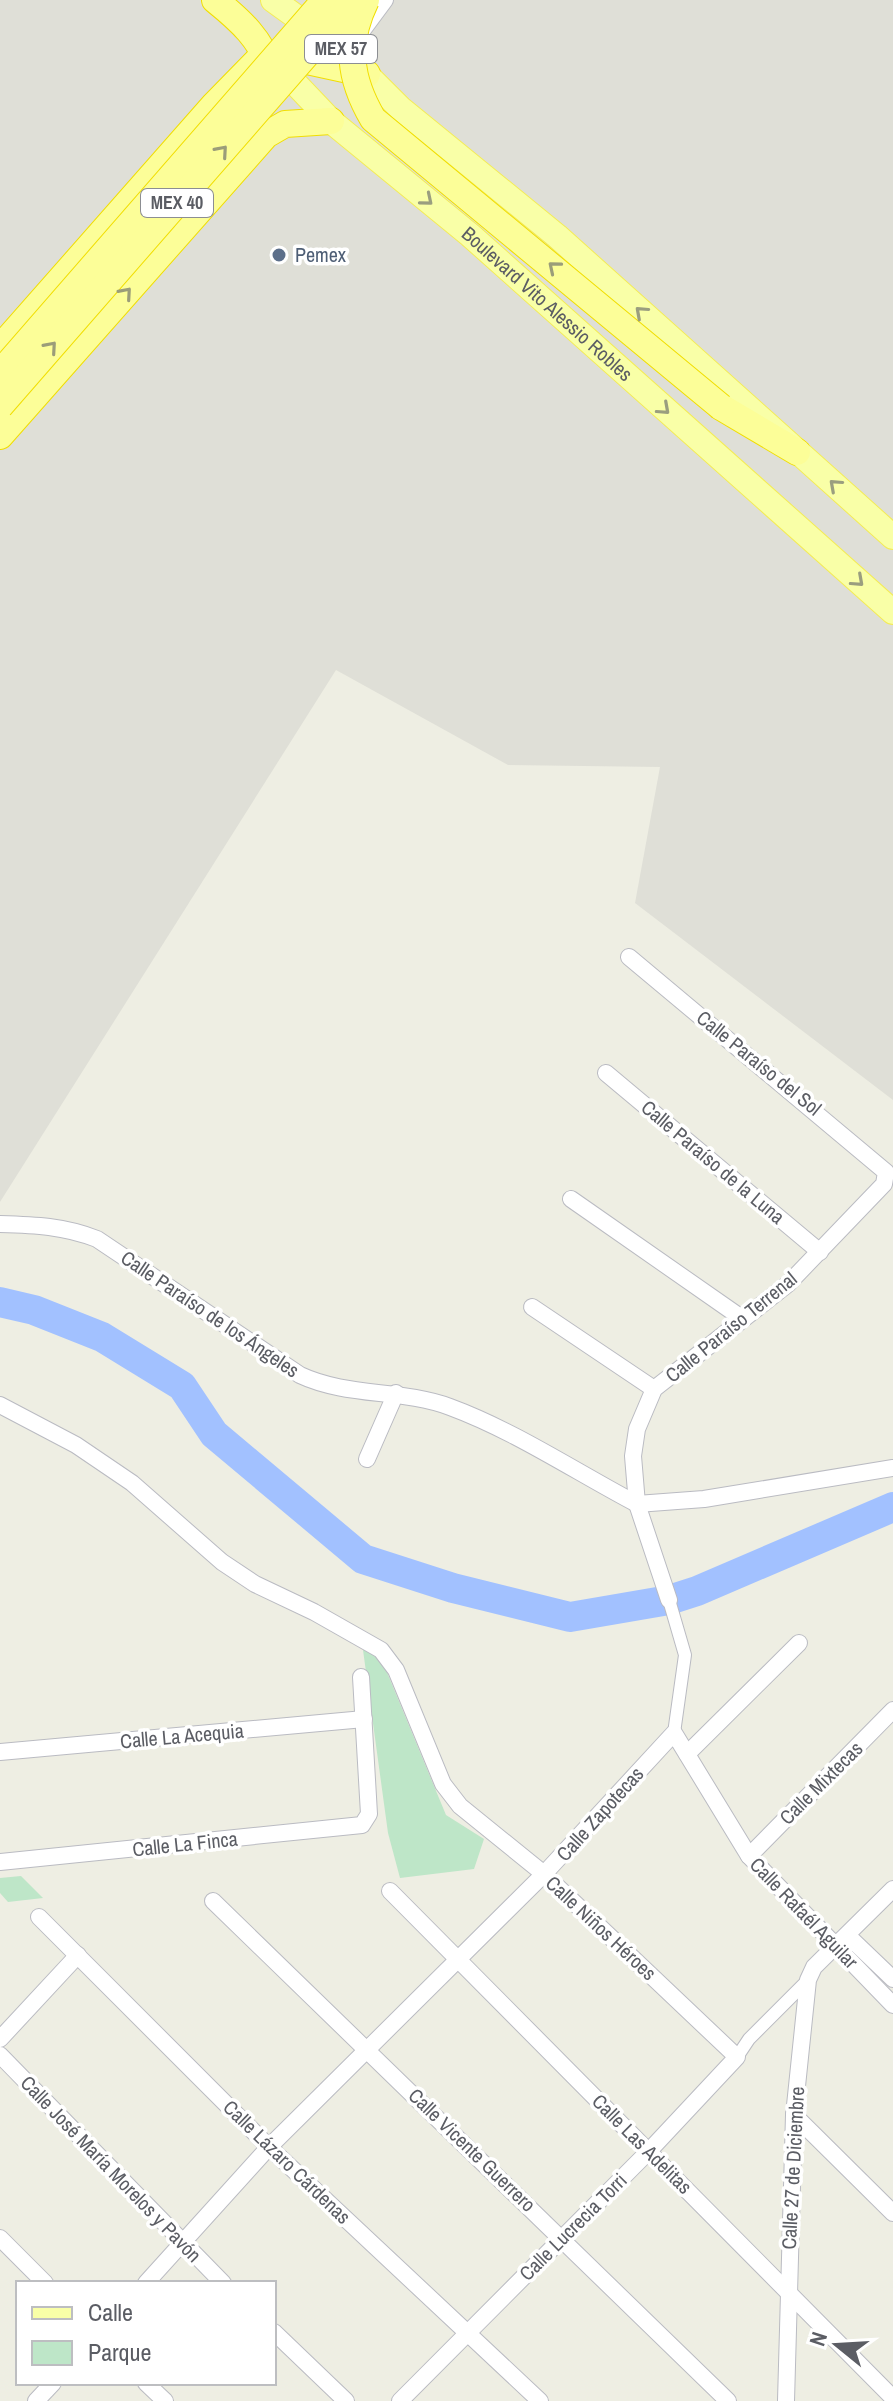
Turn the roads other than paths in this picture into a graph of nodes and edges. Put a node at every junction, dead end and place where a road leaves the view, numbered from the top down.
1 (197, 0) edge
2 (215, 0) edge
3 (273, 0) edge
4 (318, 0) edge
5 (325, 0) edge
6 (369, 4) edge
7 (342, 50) junction
8 (266, 52) junction
9 (373, 80) junction
10 (214, 105) junction
11 (400, 108) junction
12 (331, 121) junction
13 (266, 135) junction
14 (367, 150) junction
15 (0, 348) edge
16 (0, 373) edge
17 (0, 406) edge
18 (0, 436) edge
19 (797, 452) junction
20 (893, 537) edge
21 (893, 612) edge
22 (629, 957) dead end
23 (606, 1073) dead end
24 (886, 1172) joint
25 (571, 1199) dead end
26 (0, 1224) edge
27 (820, 1252) junction
28 (532, 1307) dead end
29 (743, 1319) junction
30 (654, 1389) junction
31 (396, 1393) junction
32 (0, 1405) edge
33 (367, 1459) dead end
34 (893, 1468) edge
35 (637, 1504) junction
36 (669, 1600) joint
37 (799, 1643) dead end
38 (361, 1677) dead end
39 (893, 1710) edge
40 (364, 1719) junction
41 (674, 1733) junction
42 (0, 1752) edge
43 (687, 1754) junction
44 (749, 1856) junction
45 (0, 1862) edge
46 (544, 1874) junction
47 (893, 1889) edge
48 (390, 1891) dead end
49 (213, 1901) dead end
50 (39, 1917) dead end
51 (841, 1940) junction
52 (78, 1955) junction
53 (456, 1961) junction
54 (893, 1979) edge
55 (808, 1980) junction
56 (893, 2005) edge
57 (0, 2039) edge
58 (366, 2048) junction
59 (0, 2055) edge
60 (737, 2057) junction
61 (794, 2115) junction
62 (269, 2147) junction
63 (649, 2151) junction
64 (893, 2213) edge
65 (0, 2238) edge
66 (563, 2238) junction
67 (182, 2243) junction
68 (43, 2281) edge
69 (148, 2281) edge
70 (221, 2281) edge
71 (787, 2290) junction
72 (468, 2332) junction
73 (276, 2334) edge
74 (51, 2385) edge
75 (148, 2385) edge
76 (893, 2398) edge
77 (36, 2401) edge
78 (165, 2401) edge
79 (346, 2401) edge
80 (400, 2401) edge
81 (540, 2401) edge
82 (728, 2401) edge
83 (786, 2401) edge

1 - 8 main road, Boulevard Vito Alessio Robles / MEX 57
2 - 8 highway
3 - 7 main road, MEX 57
4 - 6 street
5 - 16 highway, MEX 40, bridge
6 - 7 street
6 - 9 main road
17 -> 6 highway, MEX 40, bridge
19 -> 6 highway, bridge
7 - 8 main road
7 - 9 main road, MEX 57
8 - 9 highway
8 - 10 highway
8 - 12 main road, Boulevard Vito Alessio Robles / MEX 57
8 - 13 highway
9 - 11 main road, MEX 57
10 - 13 highway
10 - 15 highway
11 - 14 main road
19 -> 11 main road
12 - 13 highway
12 - 14 main road, Boulevard Vito Alessio Robles / MEX 57
18 -> 13 highway
14 -> 21 main road, Boulevard Vito Alessio Robles
20 -> 19 main road
22 - 24 street, Calle Paraíso del Sol
23 - 27 street, Calle Paraíso de la Luna
24 - 27 street, Calle Paraíso Terrenal
25 - 29 street
26 - 31 street, Calle Paraíso de los Ángeles
27 - 29 street, Calle Paraíso Terrenal
28 - 30 street
29 - 30 street, Calle Paraíso Terrenal
30 - 35 street, Calle Paraíso Terrenal
31 - 33 street
31 - 35 street, Calle Paraíso de los Ángeles
32 - 46 street, Calle Niños Héroes
34 - 35 street
35 - 36 street, Calle Paraíso Terrenal
36 - 41 street
37 - 43 street
38 - 40 street
39 - 44 street, Calle Mixtecas
40 - 42 street, Calle La Acequia
40 - 45 street, Calle La Finca
41 - 43 street, Calle Rafaél Aguilar
41 - 46 street, Calle Zapotecas
43 - 44 street, Calle Rafaél Aguilar
44 - 51 street, Calle Rafaél Aguilar
46 - 53 street, Calle Zapotecas
46 - 60 street, Calle Niños Héroes
47 - 51 street
48 - 53 street, Calle Las Adelitas
49 - 58 street, Calle Vicente Guerrero
50 - 52 street, Calle Lázaro Cárdenas
51 - 54 street
51 - 55 street
51 - 56 street, Calle Rafaél Aguilar
52 - 57 street
52 - 62 street, Calle Lázaro Cárdenas
53 - 58 street, Calle Zapotecas
53 - 63 street, Calle Las Adelitas
55 - 60 street, Calle Lucrecia Torri
55 - 61 street, Calle 27 de Diciembre
58 - 62 street, Calle Zapotecas
58 - 66 street, Calle Vicente Guerrero
59 - 67 street, Calle José María Morelos y Pavón
60 - 63 street, Calle Lucrecia Torri
61 - 64 street
61 - 71 street, Calle 27 de Diciembre
62 - 67 street, Calle Zapotecas
62 - 72 street, Calle Lázaro Cárdenas
63 - 66 street, Calle Lucrecia Torri
63 - 71 street, Calle Las Adelitas
65 - 68 street
66 - 72 street, Calle Lucrecia Torri
66 - 82 street, Calle Vicente Guerrero
67 - 69 street, Calle Zapotecas
67 - 70 street, Calle José María Morelos y Pavón
71 - 76 street, Calle Las Adelitas
71 - 83 street, Calle 27 de Diciembre
72 - 80 street, Calle Lucrecia Torri
72 - 81 street, Calle Lázaro Cárdenas
73 - 79 street
74 - 77 street
75 - 78 street

